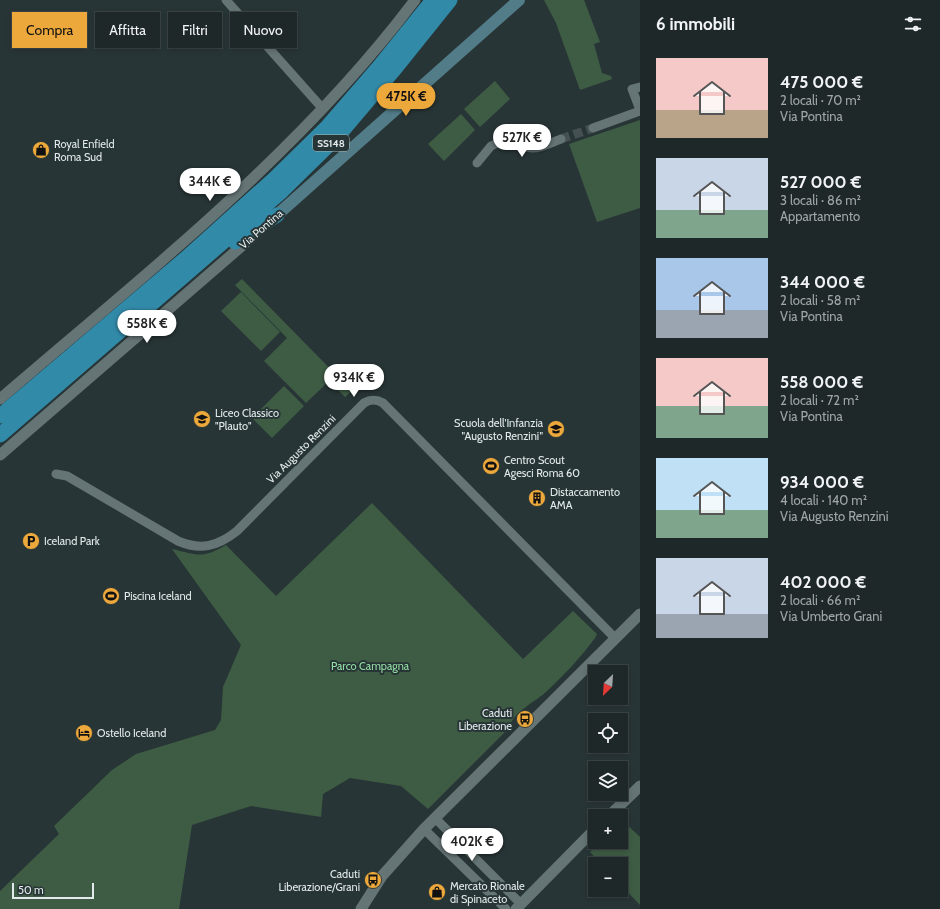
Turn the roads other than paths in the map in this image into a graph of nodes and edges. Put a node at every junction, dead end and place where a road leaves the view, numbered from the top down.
1 (226, 0) edge
2 (415, 0) edge
3 (433, 0) edge
4 (450, 0) edge
5 (518, 0) edge
6 (640, 87) edge
7 (323, 109) junction
8 (640, 110) edge
9 (593, 128) tunnel mouth
10 (561, 139) tunnel mouth
11 (477, 163) dead end
12 (277, 215) junction
13 (190, 264) junction
14 (0, 399) edge
15 (0, 416) edge
16 (0, 435) edge
17 (0, 455) edge
18 (56, 474) dead end
19 (640, 614) edge
20 (615, 638) junction
21 (640, 786) edge
22 (616, 809) edge
23 (435, 818) junction
24 (424, 829) junction
25 (588, 837) edge
26 (518, 906) edge
27 (361, 909) edge
28 (506, 909) edge

1 - 7 street
2 - 7 street
3 - 13 highway, SS148
4 - 13 highway, SS148
5 - 12 main road, Via Pontina
6 - 8 street
7 - 14 street
8 - 9 street
10 - 11 street
12 - 13 highway
12 - 17 street, Via Pontina
13 - 15 highway, SS148
13 - 16 highway, SS148
18 - 20 street, Via Augusto Renzini
19 - 20 street
20 - 23 street
21 - 22 street
23 - 24 street
23 - 26 street
24 - 27 street
24 - 28 street
25 - 26 street

